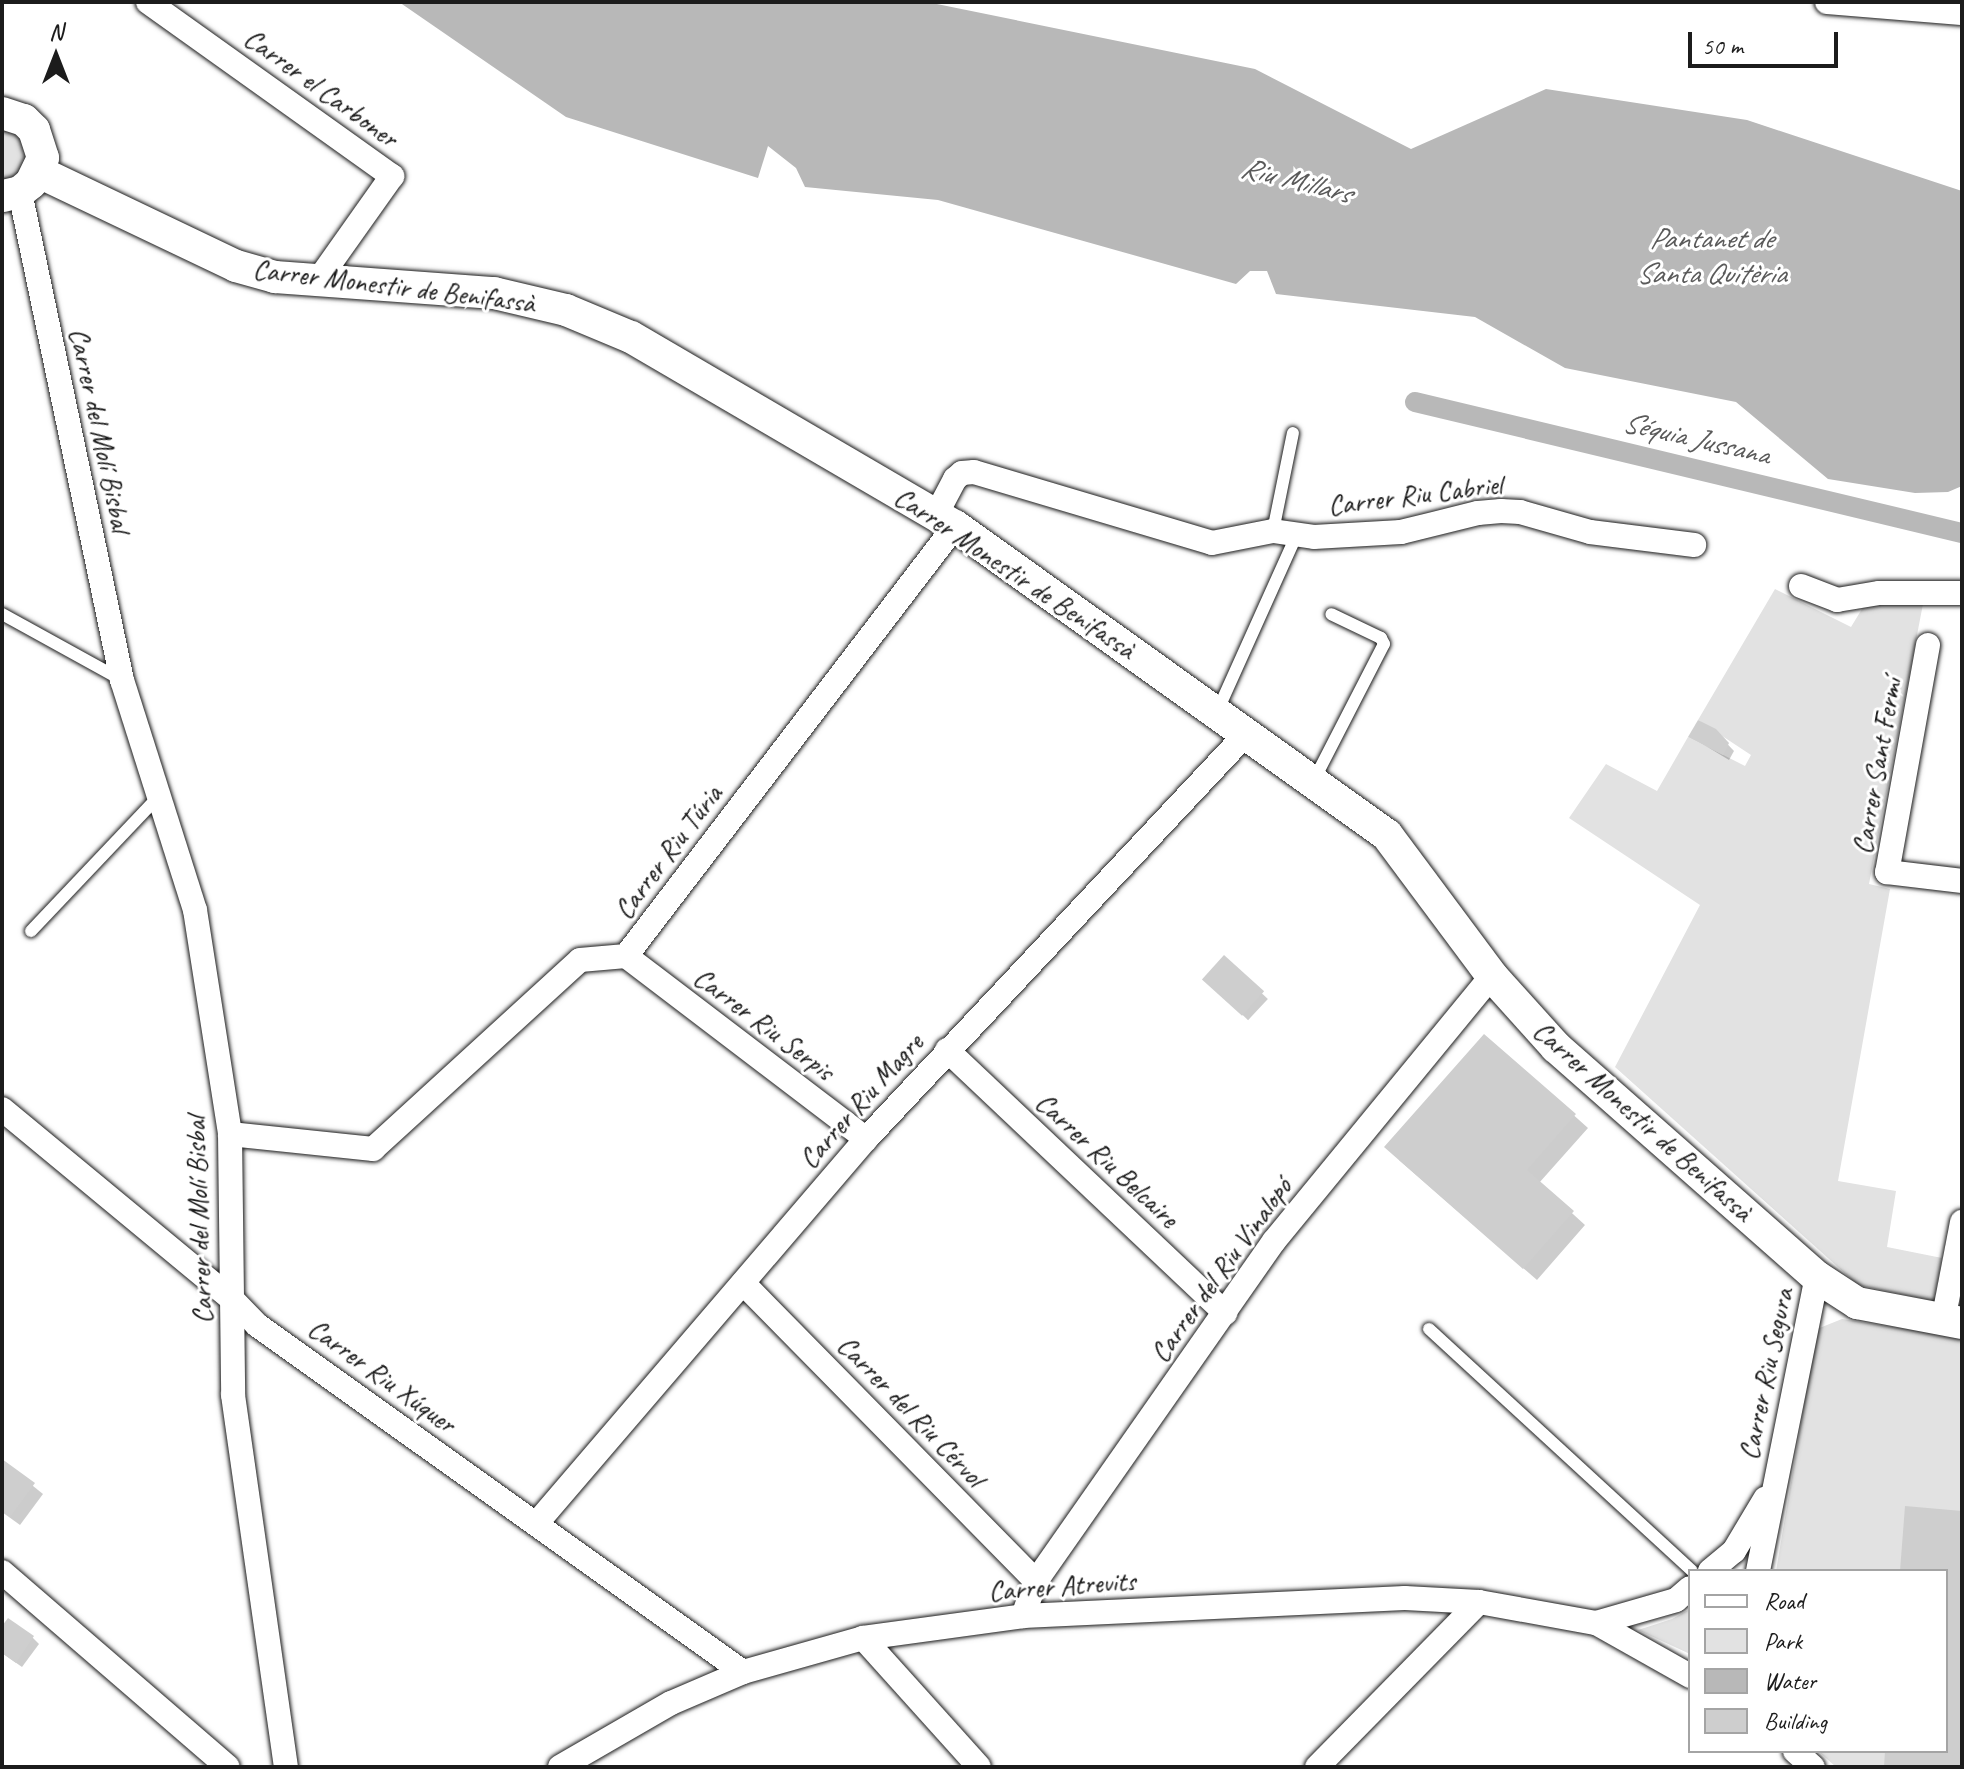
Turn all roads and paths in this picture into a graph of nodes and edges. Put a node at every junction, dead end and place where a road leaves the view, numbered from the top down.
1 (148, 2) edge
2 (1827, 2) edge
3 (1962, 13) edge
4 (2, 113) edge
5 (20, 186) edge
6 (317, 282) junction
7 (1293, 433) dead end
8 (946, 520) junction
9 (1284, 533) junction
10 (1694, 545) dead end
11 (1801, 586) dead end
12 (1962, 593) edge
13 (2, 614) edge
14 (1331, 614) dead end
15 (1928, 645) dead end
16 (122, 680) junction
17 (1217, 712) junction
18 (1247, 733) junction
19 (1314, 780) junction
20 (158, 797) junction
21 (1962, 881) edge
22 (31, 931) dead end
23 (626, 956) junction
24 (1492, 976) junction
25 (947, 1050) junction
26 (2, 1109) edge
27 (230, 1134) junction
28 (866, 1139) junction
29 (1962, 1222) edge
30 (1817, 1277) junction
31 (743, 1283) junction
32 (232, 1299) junction
33 (1225, 1313) junction
34 (1952, 1322) edge
35 (1429, 1329) dead end
36 (1774, 1483) junction
37 (536, 1524) junction
38 (1734, 1551) junction
39 (1690, 1569) edge
40 (1712, 1569) edge
41 (1757, 1569) edge
42 (1758, 1569) edge
43 (2, 1572) edge
44 (1036, 1581) junction
45 (1688, 1590) edge
46 (1479, 1602) junction
47 (1023, 1616) junction
48 (1596, 1623) junction
49 (863, 1638) junction
50 (743, 1672) junction
51 (1688, 1675) edge
52 (1797, 1753) edge
53 (228, 1767) edge
54 (286, 1767) edge
55 (560, 1767) edge
56 (979, 1767) edge
57 (1317, 1767) edge
58 (1813, 1767) edge

1 - 6 street, Carrer el Carboner
2 - 3 street
4 - 5 street
5 - 6 street, Carrer Monestir de Benifassà
5 - 16 street, Carrer del Molí Bisbal
6 - 8 street, Carrer Monestir de Benifassà
7 - 9 lane
8 - 9 street, Carrer Riu Cabriel
8 - 17 street, Carrer Monestir de Benifassà
8 - 23 street, Carrer Riu Túria
9 - 10 street, Carrer Riu Cabriel
9 - 17 lane
11 - 12 street
13 - 16 lane
14 - 19 lane
15 - 21 street, Carrer Sant Fermí
16 - 20 street, Carrer del Molí Bisbal
17 - 18 street, Carrer Monestir de Benifassà
18 - 19 street, Carrer Monestir de Benifassà
18 - 25 street, Carrer Riu Magre
19 - 24 street, Carrer Monestir de Benifassà
20 - 22 lane
20 - 27 street, Carrer del Molí Bisbal
23 - 27 street, Carrer Riu Túria
23 - 28 street, Carrer Riu Serpis
24 - 30 street, Carrer Monestir de Benifassà
24 - 33 street, Carrer del Riu Vinalopó
25 - 28 street, Carrer Riu Magre
25 - 33 street, Carrer Riu Belcaire
26 - 32 street, Carrer Riu Xúquer
27 - 32 street, Carrer del Molí Bisbal
28 - 31 street, Carrer Riu Magre
29 - 34 street
30 - 34 street, Carrer Monestir de Benifassà
30 - 36 street, Carrer Riu Segura
31 - 37 street, Carrer Riu Magre
31 - 44 street, Carrer del Riu Cérvol
32 - 37 street, Carrer Riu Xúquer
32 - 54 street, Carrer del Molí Bisbal
33 - 44 street, Carrer del Riu Vinalopó
35 - 39 lane
36 - 38 street
36 - 42 street, Carrer Riu Segura
37 - 50 street, Carrer Riu Xúquer
38 - 40 street
38 - 41 street
43 - 53 street
44 - 47 street, Carrer del Riu Vinalopó
45 - 48 street
46 - 47 street, Carrer Atrevits
46 - 48 street, Carrer Atrevits
46 - 57 street
47 - 49 street, Carrer Atrevits
48 - 51 street
49 - 50 street, Carrer Atrevits
49 - 56 street
50 - 55 street, Carrer Atrevits
52 - 58 street

